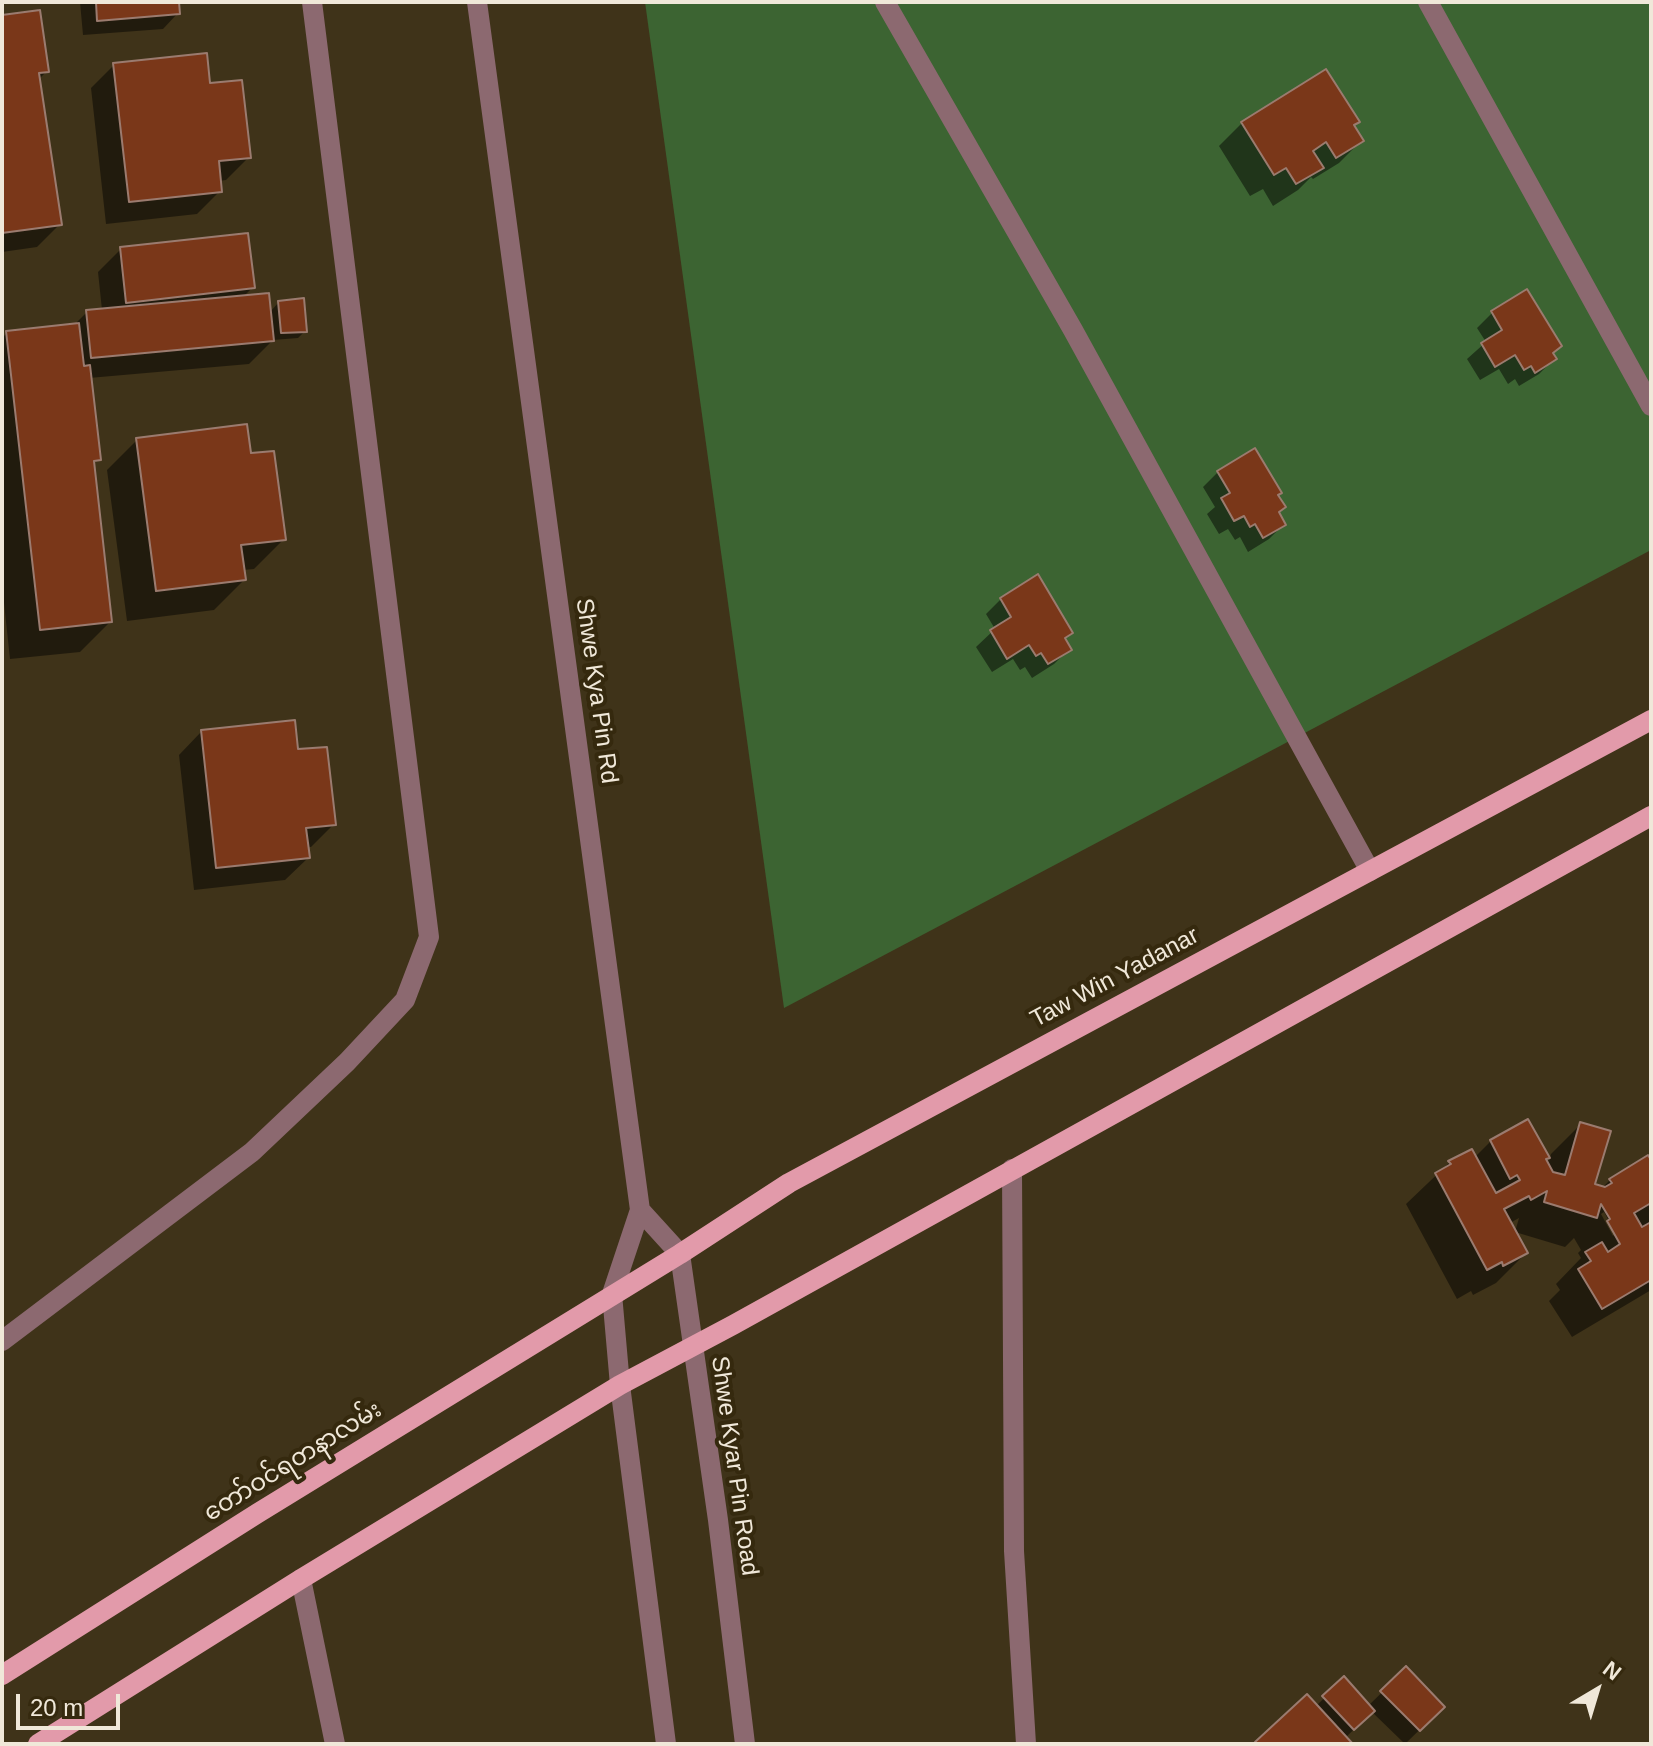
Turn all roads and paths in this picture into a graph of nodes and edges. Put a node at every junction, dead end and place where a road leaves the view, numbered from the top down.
1 (312, 2) edge
2 (477, 2) edge
3 (885, 2) edge
4 (1428, 2) edge
5 (1651, 406) edge
6 (1651, 720) edge
7 (1651, 816) edge
8 (1370, 871) junction
9 (1012, 1169) junction
10 (640, 1210) junction
11 (680, 1254) junction
12 (612, 1294) junction
13 (2, 1341) edge
14 (691, 1347) junction
15 (620, 1385) junction
16 (301, 1579) junction
17 (2, 1675) edge
18 (38, 1744) edge
19 (335, 1744) edge
20 (666, 1744) edge
21 (745, 1744) edge
22 (1026, 1744) edge

1 - 13 street
2 - 10 street, Shwe Kya Pin Rd
3 - 8 street
4 - 5 street
6 - 8 main road, Taw Win Yadanar
7 - 9 main road
8 - 11 main road, Taw Win Yadanar
9 - 14 main road
9 - 22 street
10 - 11 street
10 - 12 street, Shwe Kya Pin Rd
11 - 12 main road, Taw Win Yadanar
11 - 14 street, Shwe Kyar Pin Road
12 - 15 street, Shwe Kya Pin Rd
12 - 17 main road, တော်ဝင်ရတနာလမ်း
14 - 15 main road
14 - 21 street, Shwe Kyar Pin Road
15 - 16 main road
15 - 20 street
16 - 18 main road
16 - 19 street

